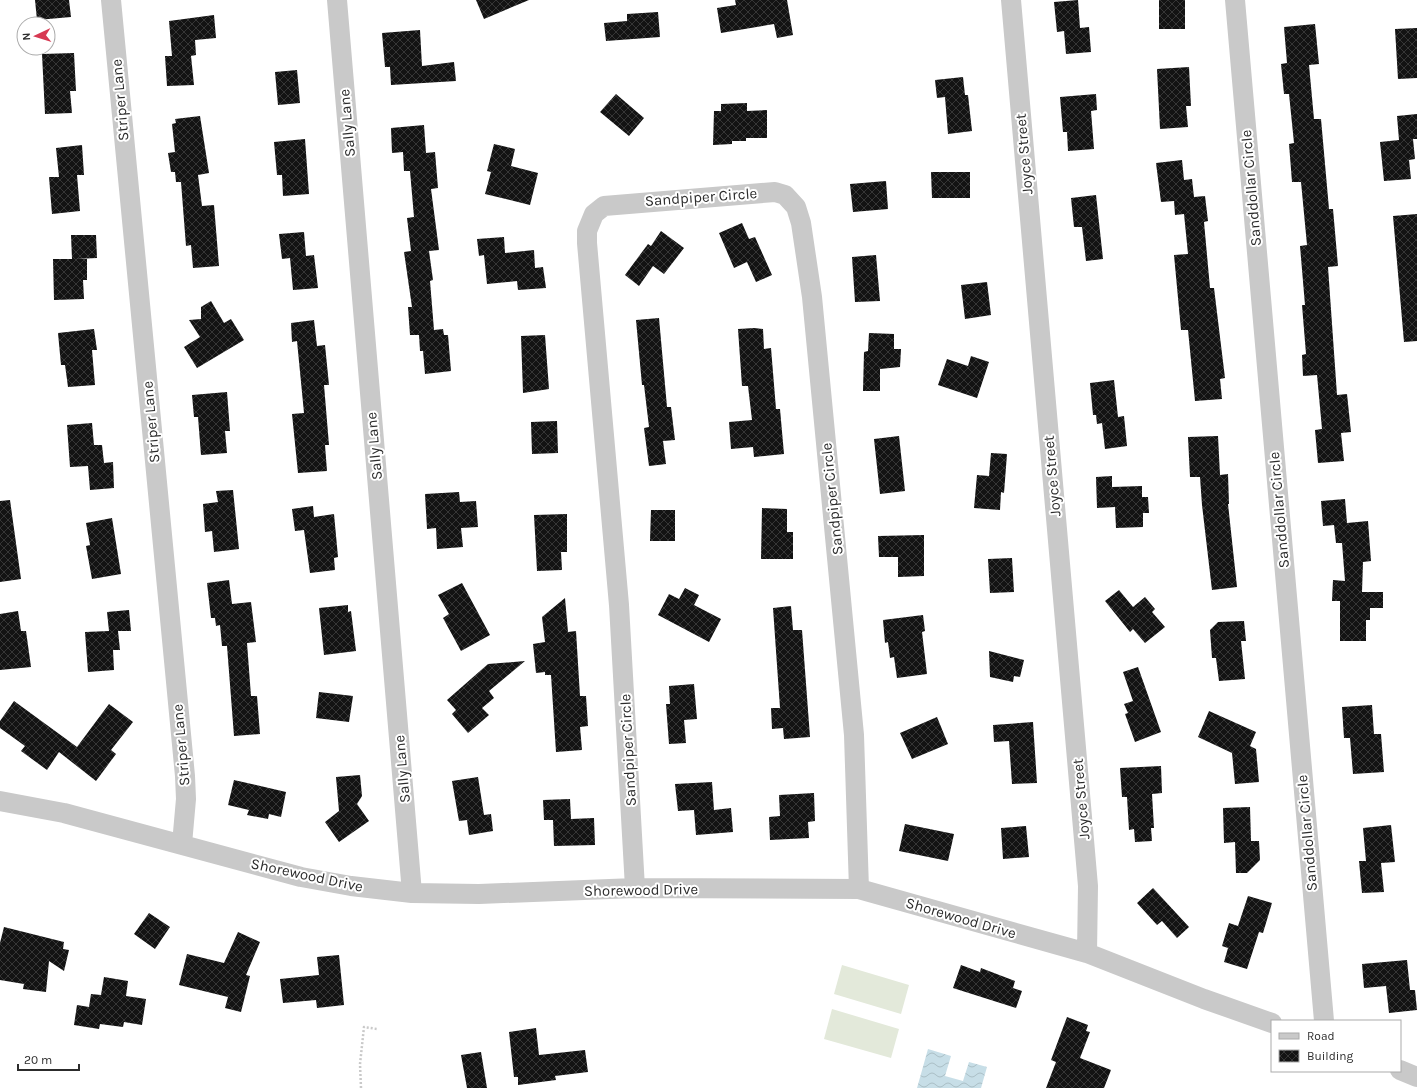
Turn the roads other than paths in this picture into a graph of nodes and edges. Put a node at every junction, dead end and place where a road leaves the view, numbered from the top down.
1 (110, 0) edge
2 (337, 0) edge
3 (1011, 0) edge
4 (1235, 0) edge
5 (0, 801) edge
6 (182, 844) junction
7 (635, 888) junction
8 (859, 889) junction
9 (412, 892) junction
10 (1087, 953) junction
11 (1324, 1020) edge
12 (1271, 1023) edge
13 (1401, 1070) edge
14 (1417, 1077) edge

1 - 6 street, Striper Lane
2 - 9 street, Sally Lane
3 - 10 street, Joyce Street
4 - 11 street, Sanddollar Circle
5 - 6 street, Shorewood Drive
6 - 9 street, Shorewood Drive
7 - 8 street, Shorewood Drive
7 - 8 street, Sandpiper Circle
7 - 9 street, Shorewood Drive
8 - 10 street, Shorewood Drive
10 - 12 street, Shorewood Drive
13 - 14 street

